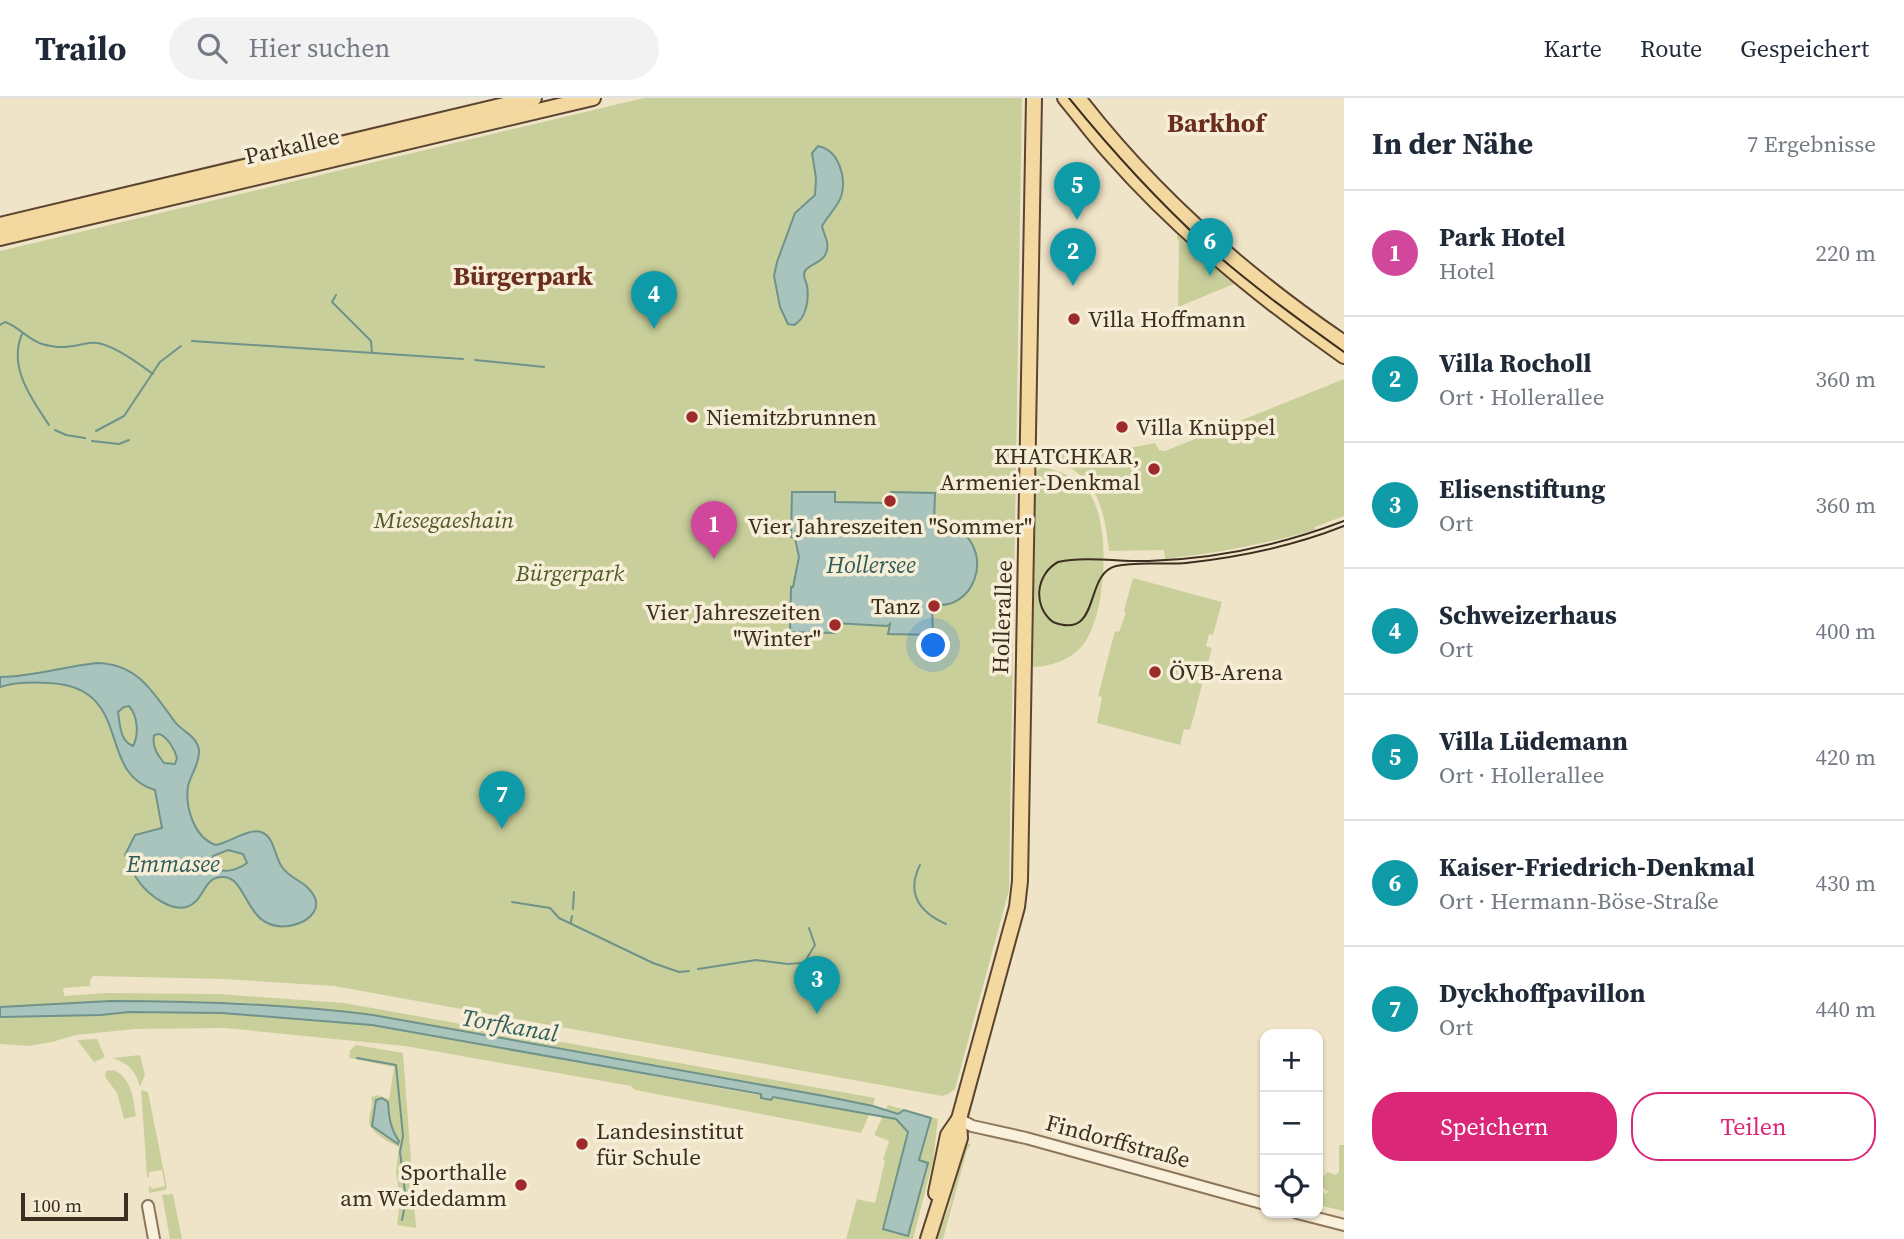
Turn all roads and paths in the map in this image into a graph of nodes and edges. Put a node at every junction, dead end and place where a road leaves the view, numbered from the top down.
1 (534, 98) edge
2 (593, 98) edge
3 (1065, 98) edge
4 (1078, 98) edge
5 (1033, 102) edge
6 (303, 160) junction
7 (0, 225) edge
8 (0, 238) edge
9 (1344, 343) edge
10 (1344, 356) edge
11 (960, 1119) junction
12 (1260, 1203) edge
13 (148, 1206) dead end
14 (1317, 1218) edge
15 (1344, 1225) edge
16 (154, 1239) edge
17 (928, 1239) edge

1 - 6 main road, Parkallee
2 - 6 main road, Parkallee
3 - 10 main road
4 - 9 main road
5 - 11 main road, Hollerallee
6 - 7 main road, Parkallee
6 - 8 main road, Parkallee
11 - 12 street, Findorffstraße
11 - 17 main road, Hollerallee
13 - 16 street
14 - 15 street

